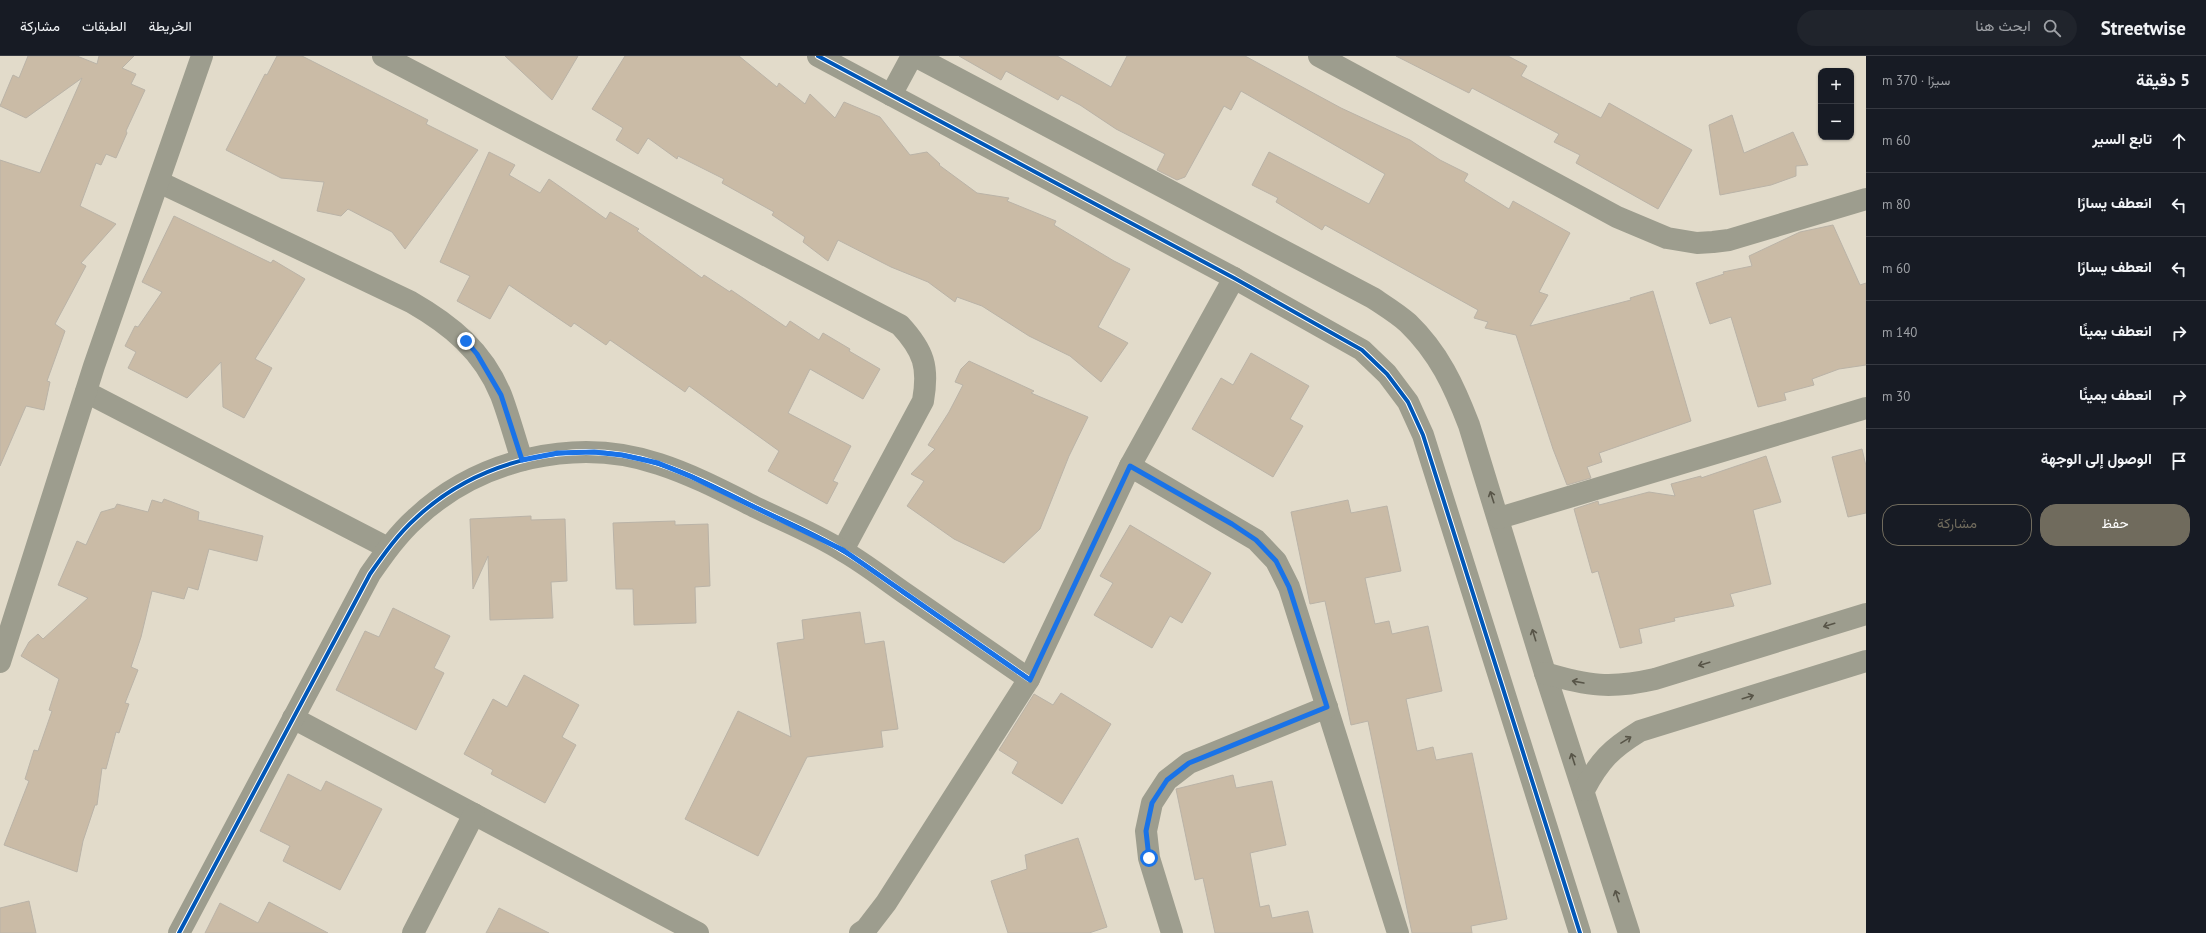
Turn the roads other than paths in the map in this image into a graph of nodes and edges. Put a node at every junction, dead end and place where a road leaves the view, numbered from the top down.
1 (202, 56) edge
2 (383, 56) edge
3 (818, 56) edge
4 (914, 56) edge
5 (1319, 56) edge
6 (891, 95) junction
7 (159, 182) junction
8 (1866, 199) edge
9 (1234, 278) junction
10 (86, 392) junction
11 (1866, 408) edge
12 (522, 460) junction
13 (1130, 466) junction
14 (1499, 518) junction
15 (388, 548) junction
16 (843, 550) junction
17 (1866, 614) edge
18 (1866, 661) edge
19 (0, 662) edge
20 (1545, 673) junction
21 (1030, 680) junction
22 (1327, 707) junction
23 (293, 718) junction
24 (1584, 790) junction
25 (474, 814) junction
26 (179, 933) edge
27 (413, 933) edge
28 (698, 933) edge
29 (860, 933) edge
30 (1172, 933) edge
31 (1398, 933) edge
32 (1580, 933) edge
33 (1629, 933) edge

1 - 7 street
2 - 16 street
3 - 6 street
4 - 6 street
14 -> 4 street
5 - 8 street
6 - 9 street
7 - 10 street
7 - 12 street
9 - 13 street
9 - 32 street
10 - 15 street
10 - 19 street
11 - 14 street
12 - 15 street
12 - 16 street
13 - 21 street
13 - 22 street
20 -> 14 street
15 - 23 street
16 - 21 street
17 -> 20 street
24 -> 18 street
24 -> 20 street
21 - 29 street
22 - 30 street
22 - 31 street
23 - 25 street
23 - 26 street
33 -> 24 street
25 - 27 street
25 - 28 street

